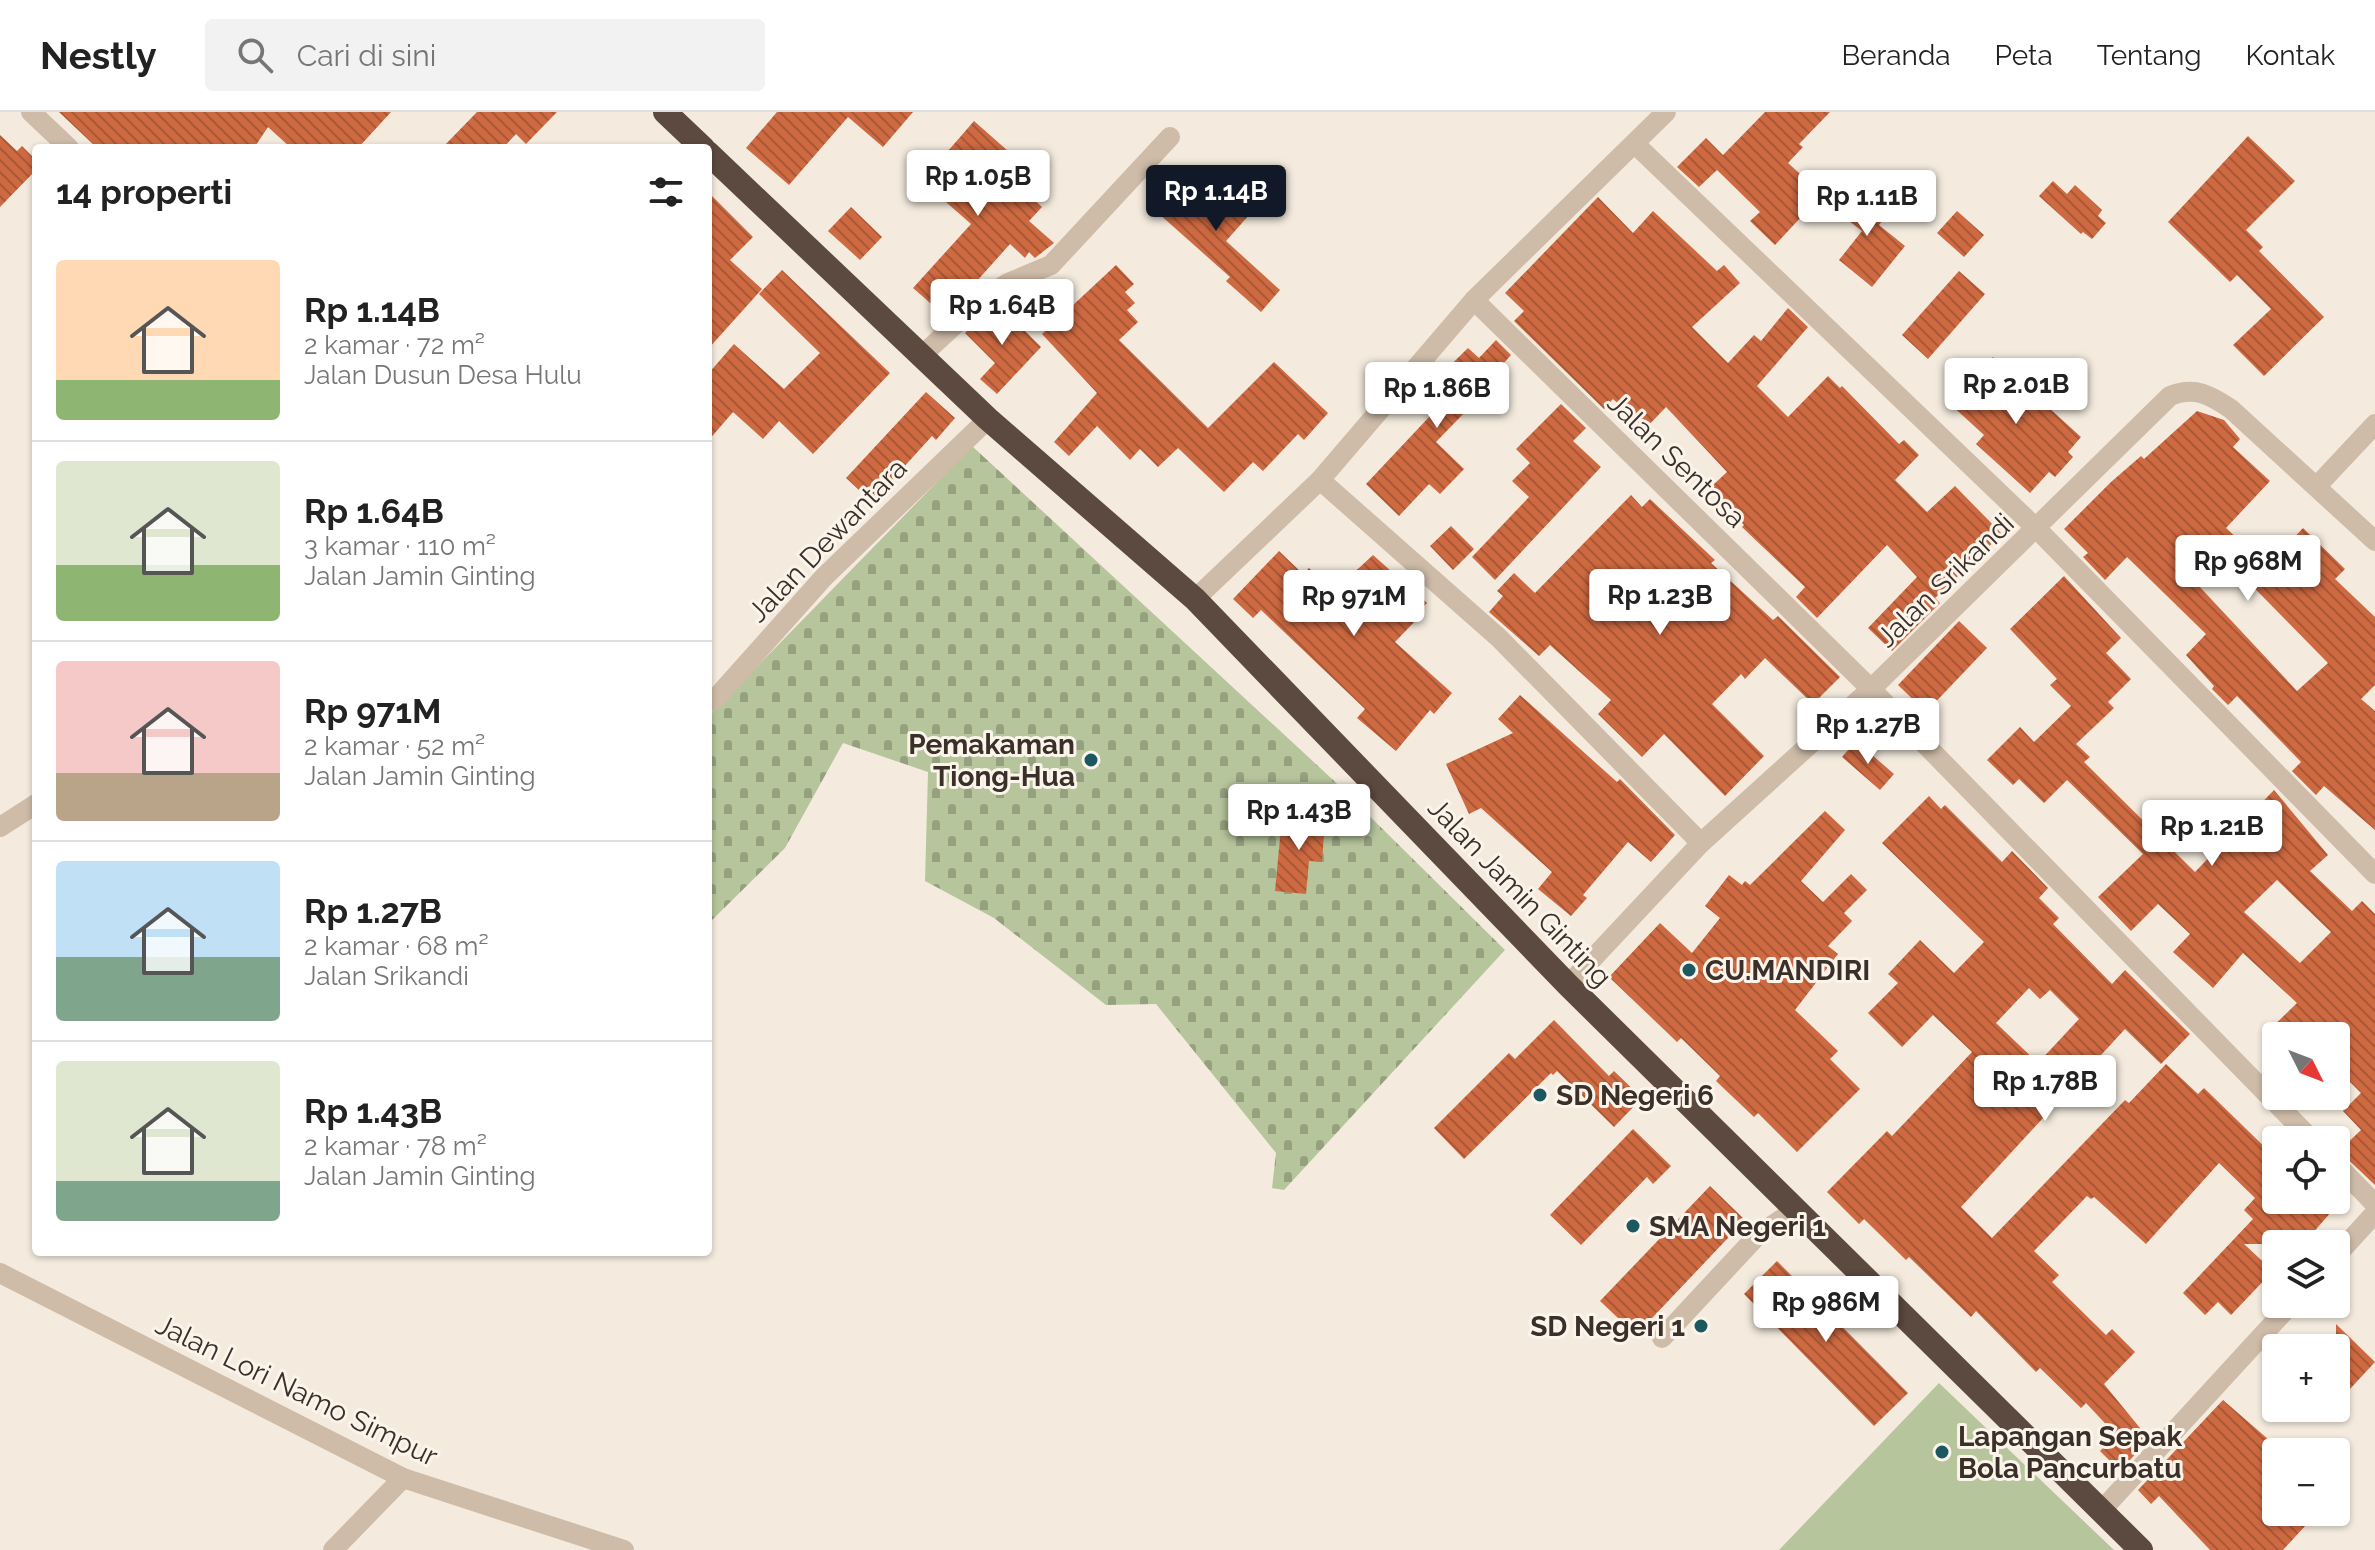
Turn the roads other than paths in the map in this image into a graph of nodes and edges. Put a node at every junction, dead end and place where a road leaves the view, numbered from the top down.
1 (31, 112) edge
2 (665, 112) edge
3 (1666, 112) edge
4 (1170, 137) dead end
5 (65, 144) edge
6 (699, 144) edge
7 (1635, 144) junction
8 (712, 157) edge
9 (1474, 300) junction
10 (920, 357) junction
11 (988, 419) junction
12 (2375, 424) edge
13 (1320, 480) junction
14 (2317, 486) junction
15 (2038, 530) junction
16 (2375, 541) edge
17 (1195, 599) junction
18 (1871, 689) junction
19 (712, 700) edge
20 (32, 807) edge
21 (0, 827) edge
22 (1701, 843) junction
23 (2375, 874) edge
24 (1568, 985) junction
25 (2298, 1126) edge
26 (2350, 1178) edge
27 (2375, 1204) edge
28 (1796, 1209) junction
29 (2375, 1213) edge
30 (2350, 1241) edge
31 (0, 1273) edge
32 (2278, 1318) edge
33 (1662, 1338) dead end
34 (403, 1478) junction
35 (2101, 1511) junction
36 (333, 1550) edge
37 (624, 1550) edge
38 (2141, 1550) edge

1 - 5 street
2 - 6 highway
3 - 7 street
4 - 10 street
7 - 9 street
7 - 15 street
8 - 10 highway, Jalan Jamin Ginting
9 - 13 street
9 - 18 street, Jalan Sentosa
10 - 11 highway, Jalan Jamin Ginting
11 - 17 highway, Jalan Jamin Ginting
11 - 19 street, Jalan Dewantara
12 - 14 street
13 - 17 street
13 - 22 street
14 - 15 street, Jalan Srikandi
14 - 16 street, Jalan Srikandi
15 - 18 street, Jalan Srikandi
15 - 23 street
17 - 24 highway, Jalan Jamin Ginting
18 - 22 street, Jalan Srikandi
18 - 25 street, Jalan Sentosa
20 - 21 street
22 - 24 street, Jalan Srikandi
24 - 28 highway, Jalan Jamin Ginting
26 - 27 street
28 - 33 street
28 - 35 highway, Jalan Jamin Ginting
29 - 30 street
31 - 34 street, Jalan Lori Namo Simpur
32 - 35 street
34 - 36 street
34 - 37 street, Jalan Lori Namo Simpur
35 - 38 highway, Jalan Jamin Ginting

